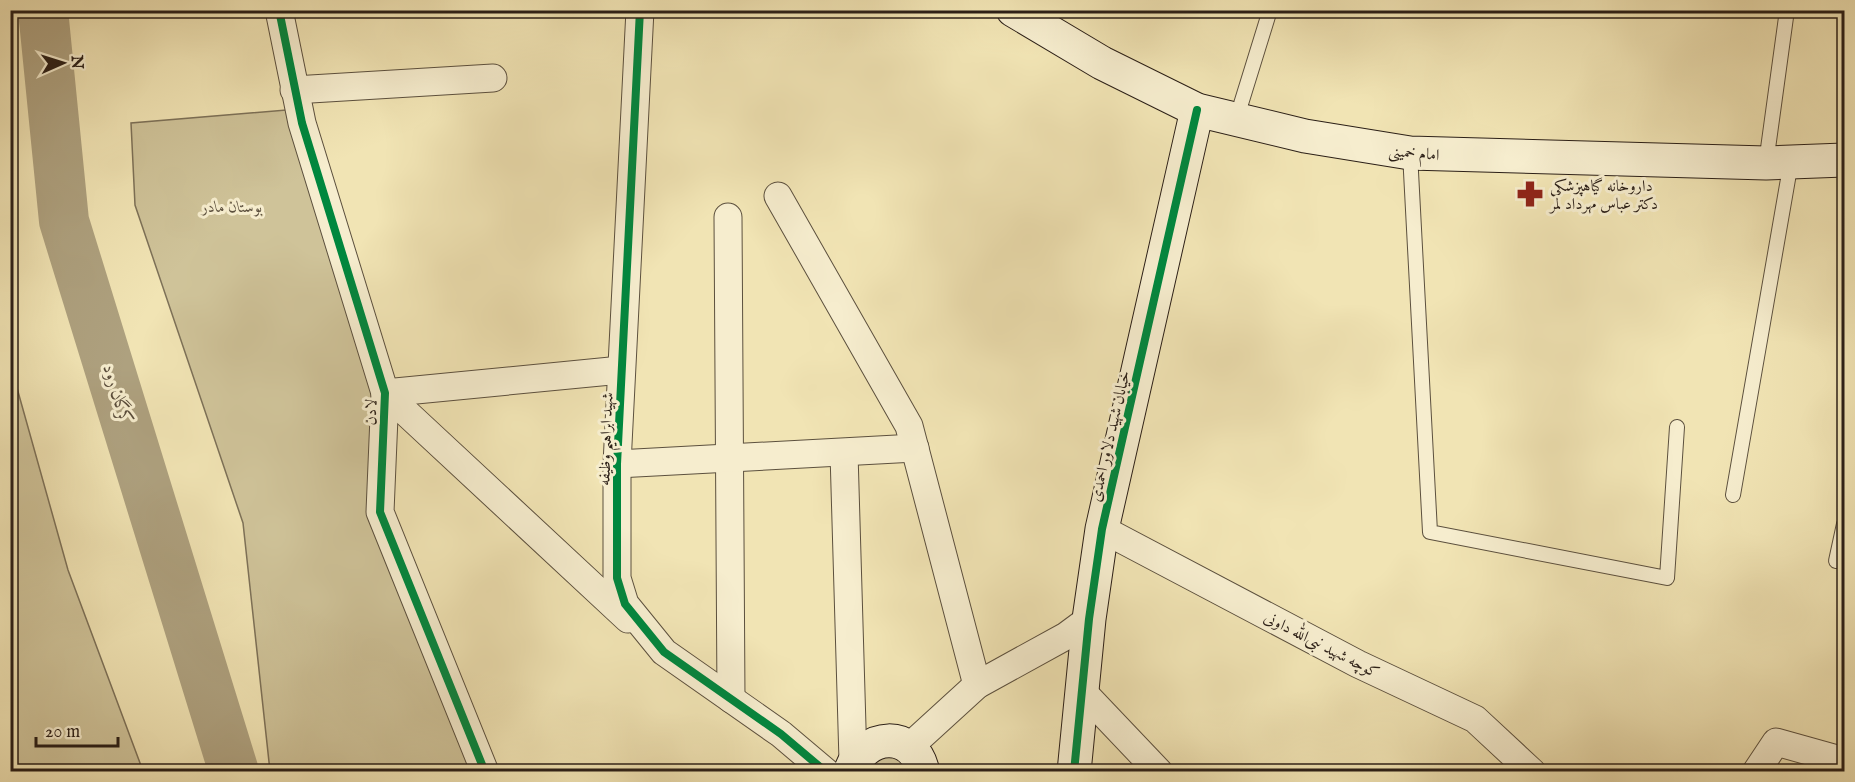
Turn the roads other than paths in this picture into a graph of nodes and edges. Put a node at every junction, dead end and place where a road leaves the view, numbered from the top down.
1 (279, 10) edge
2 (640, 10) edge
3 (1013, 10) edge
4 (1270, 10) edge
5 (1788, 10) edge
6 (493, 78) dead end
7 (294, 90) junction
8 (1197, 110) junction
9 (1236, 120) junction
10 (1410, 153) junction
11 (1845, 160) edge
12 (1778, 163) junction
13 (778, 196) dead end
14 (728, 217) dead end
15 (621, 370) junction
16 (385, 393) junction
17 (1677, 427) dead end
18 (915, 448) junction
19 (844, 453) junction
20 (729, 458) junction
21 (617, 464) junction
22 (1733, 495) dead end
23 (1845, 524) edge
24 (1102, 529) junction
25 (1836, 561) dead end
26 (1089, 619) junction
27 (664, 652) junction
28 (977, 685) junction
29 (1082, 691) junction
30 (731, 699) junction
31 (915, 760) edge
32 (1845, 761) edge
33 (843, 768) edge
34 (486, 771) edge
35 (1074, 771) edge
36 (1159, 771) edge
37 (1532, 771) edge
38 (1756, 771) edge

1 - 7 street, لادن
2 - 15 street, شهید ابراهیم وظیفه
3 - 8 main road, امام خمینی
4 - 9 lane
5 - 12 lane
6 - 7 street
7 - 16 street, لادن
8 - 9 main road, امام خمینی
8 - 24 main road, خیابان شهید دلاور احمدی
9 - 10 main road, امام خمینی
10 - 12 main road, امام خمینی
10 - 17 lane
11 - 12 main road, امام خمینی
12 - 22 lane
13 - 18 street
14 - 20 street
15 - 16 street
15 - 21 street, شهید ابراهیم وظیفه
16 - 27 street
16 - 34 street, لادن
18 - 19 street
18 - 28 street
19 - 20 street
19 - 33 street
20 - 21 street
20 - 30 street
21 - 27 street, شهید ابراهیم وظیفه
23 - 25 lane
24 - 26 main road, خیابان شهید دلاور احمدی
24 - 37 street, کوچه شهید نبی‌الله داونی
26 - 28 street
26 - 29 main road, خیابان شهید دلاور احمدی
27 - 30 street, شهید ابراهیم وظیفه
28 - 31 street
29 - 35 main road, خیابان شهید دلاور احمدی
29 - 36 street
30 - 33 street, شهید ابراهیم وظیفه
31 - 33 main road
32 - 38 street

